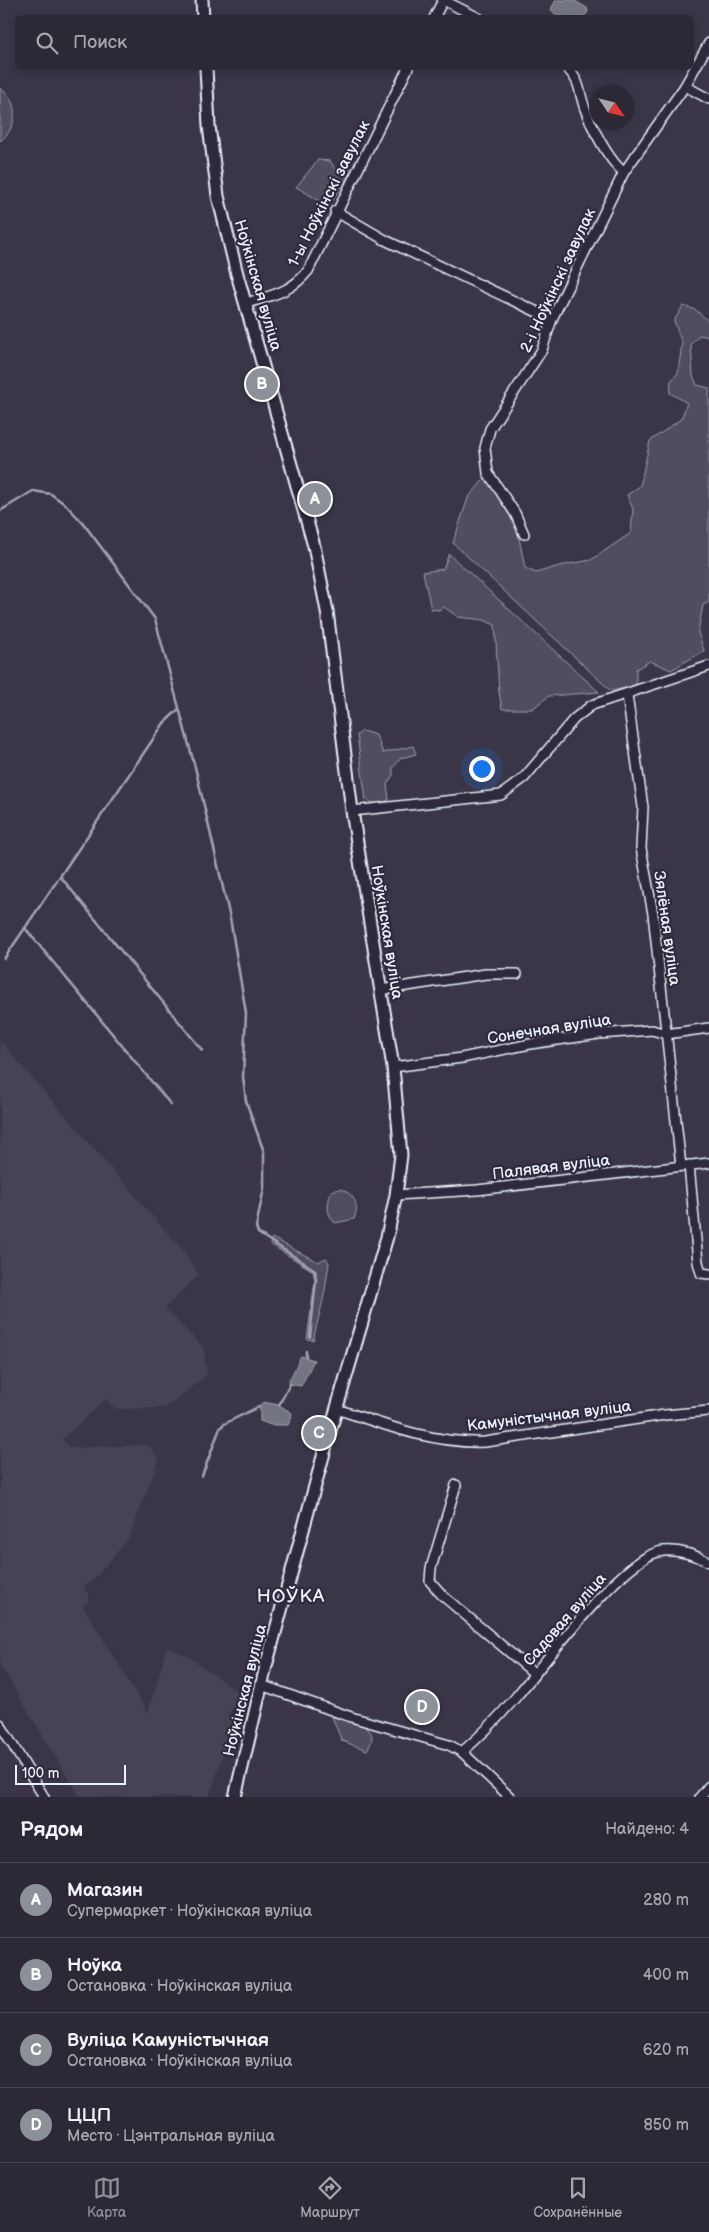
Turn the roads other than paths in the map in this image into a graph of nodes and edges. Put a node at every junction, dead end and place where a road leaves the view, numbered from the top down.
1 (202, 0) edge
2 (443, 0) edge
3 (203, 15) edge
4 (436, 15) edge
5 (473, 15) edge
6 (709, 43) edge
7 (206, 70) edge
8 (407, 70) edge
9 (568, 70) edge
10 (694, 70) edge
11 (694, 70) edge
12 (685, 86) junction
13 (709, 99) edge
14 (624, 172) junction
15 (336, 212) junction
16 (247, 303) junction
17 (552, 319) junction
18 (524, 534) dead end
19 (709, 666) edge
20 (627, 695) junction
21 (352, 811) junction
22 (518, 974) dead end
23 (380, 990) junction
24 (709, 1028) edge
25 (666, 1034) junction
26 (393, 1067) junction
27 (709, 1163) edge
28 (685, 1166) junction
29 (396, 1195) junction
30 (709, 1274) edge
31 (337, 1409) junction
32 (709, 1411) edge
33 (456, 1485) dead end
34 (709, 1562) edge
35 (535, 1674) junction
36 (261, 1685) junction
37 (0, 1724) edge
38 (462, 1752) junction
39 (709, 1786) edge
40 (44, 1797) edge
41 (235, 1797) edge
42 (510, 1797) edge
43 (700, 1797) edge

1 - 3 main road
2 - 4 street
2 - 5 street
6 - 11 street, 2-і Ноўкінскі завулак
7 - 16 main road, Ноўкінская вуліца
8 - 15 street, 1-ы Ноўкінскі завулак
9 - 14 street
10 - 12 street, 2-і Ноўкінскі завулак
12 - 13 street
12 - 14 street, 2-і Ноўкінскі завулак
14 - 17 street, 2-і Ноўкінскі завулак
15 - 16 street, 1-ы Ноўкінскі завулак
15 - 17 street
16 - 21 main road, Ноўкінская вуліца
17 - 18 street, 2-і Ноўкінскі завулак
19 - 20 street
20 - 21 street
20 - 25 street, Зялёная вуліца
21 - 23 main road, Ноўкінская вуліца
22 - 23 street
23 - 26 main road, Ноўкінская вуліца
24 - 25 street, Сонечная вуліца
25 - 26 street, Сонечная вуліца
25 - 28 street, Зялёная вуліца
26 - 29 main road, Ноўкінская вуліца
27 - 28 street, Палявая вуліца
28 - 29 street, Палявая вуліца
28 - 30 street, Зялёная вуліца
29 - 31 main road, Ноўкінская вуліца
31 - 32 street, Камуністычная вуліца
31 - 36 main road, Ноўкінская вуліца
33 - 35 street
34 - 35 street, Садовая вуліца
35 - 38 street, Садовая вуліца
36 - 38 street
36 - 41 main road, Ноўкінская вуліца
37 - 40 street
38 - 42 street
39 - 43 street

